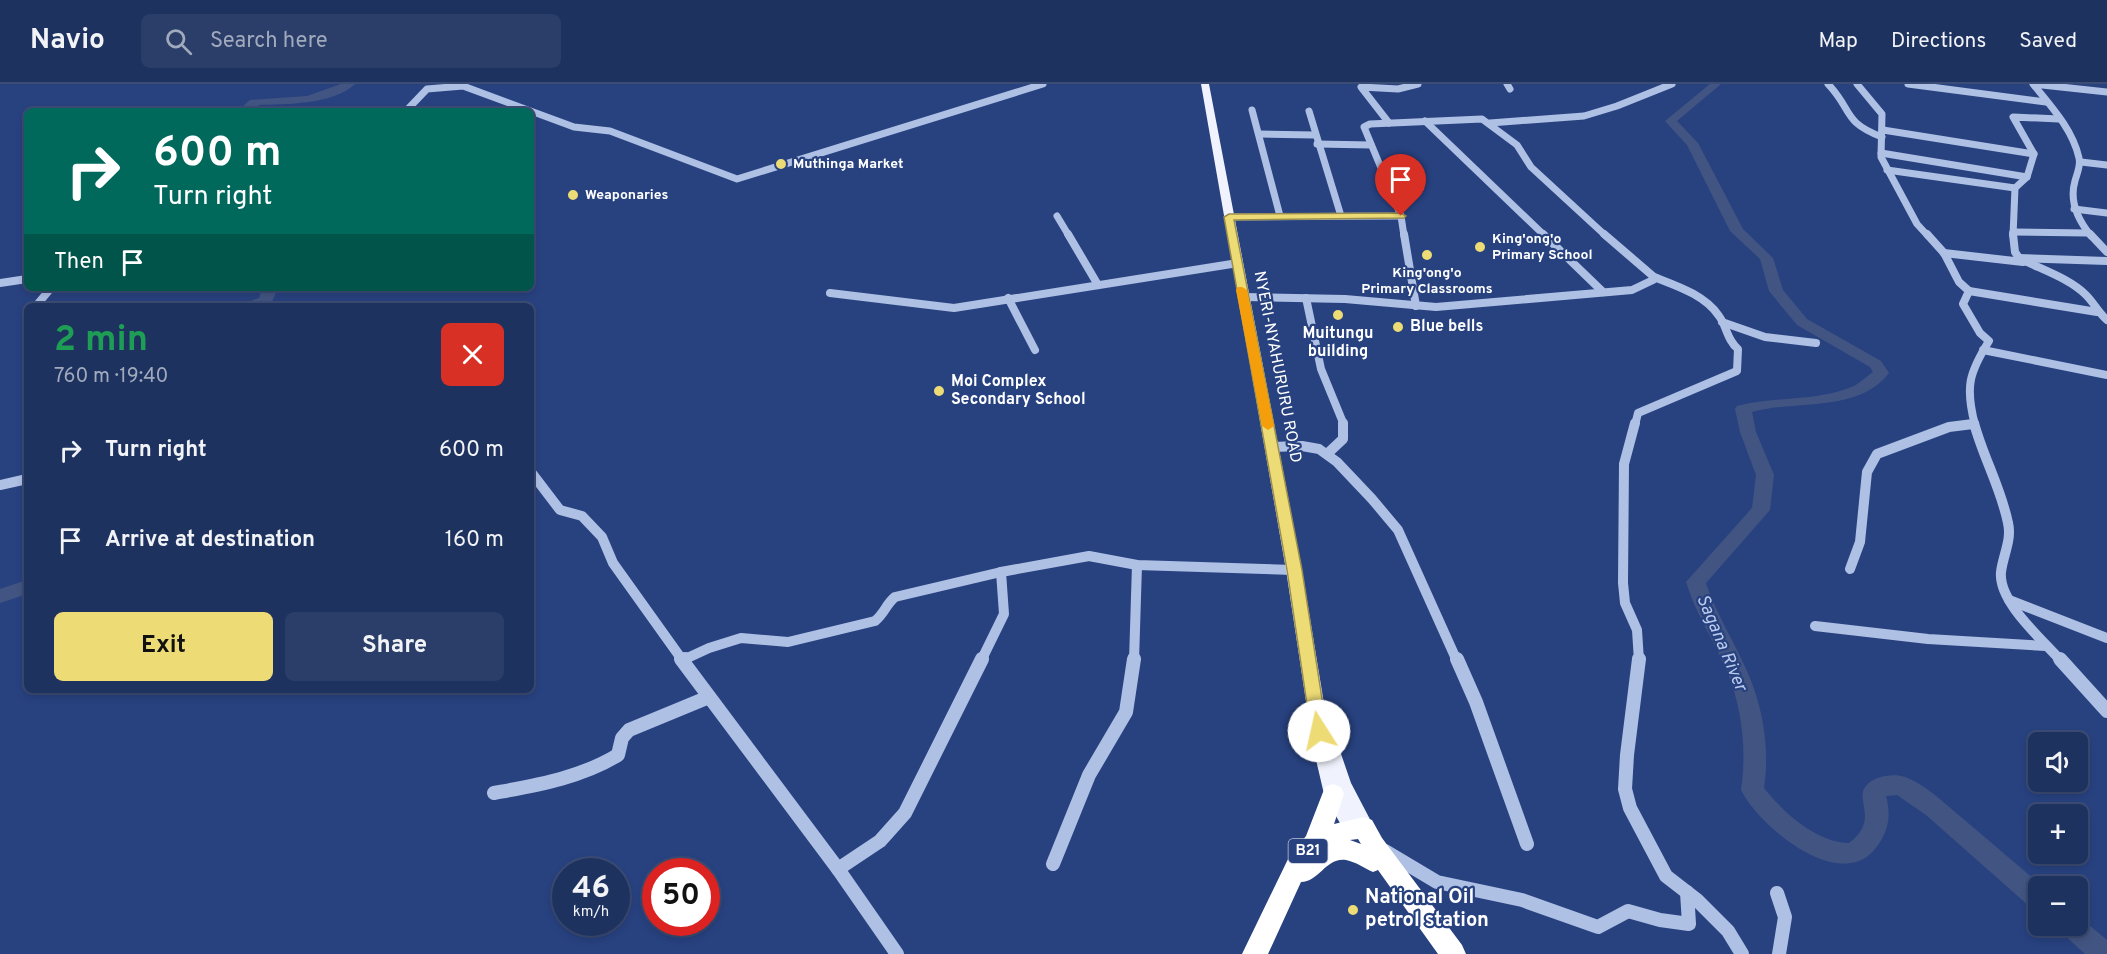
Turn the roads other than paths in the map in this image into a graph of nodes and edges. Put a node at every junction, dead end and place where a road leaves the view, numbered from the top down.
1 (1043, 84) edge
2 (1205, 84) edge
3 (1418, 84) edge
4 (1672, 84) edge
5 (1828, 84) edge
6 (1857, 84) edge
7 (1908, 84) edge
8 (2032, 84) edge
9 (2085, 84) edge
10 (2091, 90) junction
11 (2107, 92) edge
12 (2046, 102) junction
13 (409, 108) edge
14 (521, 108) edge
15 (1534, 108) dead end
16 (1252, 110) dead end
17 (1309, 111) dead end
18 (534, 113) edge
19 (1534, 119) junction
20 (2059, 119) junction
21 (1425, 121) junction
22 (1389, 123) junction
23 (1490, 123) junction
24 (1259, 134) junction
25 (1882, 134) junction
26 (1314, 135) junction
27 (1317, 144) junction
28 (1371, 145) junction
29 (1881, 153) junction
30 (2034, 154) junction
31 (2080, 162) junction
32 (2107, 165) edge
33 (1887, 170) junction
34 (2027, 177) junction
35 (2015, 188) junction
36 (2074, 208) junction
37 (2107, 213) edge
38 (1057, 216) dead end
39 (1280, 216) junction
40 (1341, 216) junction
41 (1401, 216) junction
42 (1229, 217) junction
43 (2013, 232) junction
44 (2087, 233) junction
45 (2107, 252) edge
46 (1944, 253) junction
47 (2021, 260) junction
48 (2107, 261) edge
49 (1238, 263) junction
50 (1654, 277) junction
51 (24, 279) edge
52 (0, 283) edge
53 (1098, 285) junction
54 (48, 291) edge
55 (1969, 291) junction
56 (1603, 292) junction
57 (830, 293) dead end
58 (1243, 297) junction
59 (1008, 298) junction
60 (1306, 298) junction
61 (38, 303) edge
62 (1416, 306) junction
63 (2097, 312) junction
64 (2107, 320) edge
65 (1722, 322) junction
66 (1816, 343) dead end
67 (1035, 350) dead end
68 (1983, 350) junction
69 (2107, 375) edge
70 (1973, 424) junction
71 (1272, 447) junction
72 (1328, 454) junction
73 (534, 476) edge
74 (24, 480) edge
75 (0, 484) edge
76 (1137, 565) junction
77 (1850, 569) dead end
78 (1294, 570) junction
79 (1001, 572) junction
80 (2007, 599) junction
81 (1815, 626) dead end
82 (2107, 638) edge
83 (2046, 646) junction
84 (1308, 657) junction
85 (683, 660) junction
86 (709, 697) junction
87 (2107, 711) edge
88 (494, 794) dead end
89 (1333, 794) junction
90 (1366, 841) junction
91 (1527, 844) dead end
92 (1323, 846) junction
93 (1053, 864) dead end
94 (838, 869) junction
95 (1688, 892) junction
96 (1777, 893) dead end
97 (897, 954) edge
98 (1255, 954) edge
99 (1441, 954) edge
100 (1453, 954) edge
101 (1742, 954) edge
102 (1779, 954) edge

1 - 18 street
2 - 42 main road, NYERI-NYAHURURU ROAD
3 - 22 street
4 - 19 street
5 - 25 street
6 - 25 street
7 - 12 street
8 - 10 street
8 - 12 street
9 - 10 street
10 - 11 street
12 - 20 street
13 - 14 street
15 - 19 street
16 - 24 street
17 - 26 street
19 - 23 street
20 - 30 street
20 - 31 street
21 - 22 street
21 - 23 street
21 - 56 street
22 - 28 street
23 - 50 street
24 - 26 street
24 - 39 street
25 - 29 street
25 - 30 street
26 - 27 street
27 - 28 street
27 - 40 street
28 - 41 street
29 - 33 street
29 - 34 street
30 - 34 street
31 - 32 street
31 - 36 street
33 - 35 street
33 - 46 street
34 - 35 street
35 - 43 street
36 - 37 street
36 - 44 street
38 - 53 street
39 - 40 street
39 - 42 street
40 - 41 street
41 - 62 street
42 - 49 main road, NYERI-NYAHURURU ROAD
43 - 44 street
43 - 47 street
44 - 45 street
46 - 47 street
46 - 55 street
47 - 48 street
47 - 63 street
49 - 53 street
49 - 58 main road, NYERI-NYAHURURU ROAD
50 - 56 street
50 - 65 street
51 - 52 street
53 - 59 street
54 - 61 street
55 - 63 street
55 - 68 street
56 - 62 street
57 - 59 street
58 - 60 street
58 - 71 main road, NYERI-NYAHURURU ROAD
59 - 67 street
60 - 62 street
60 - 72 street
63 - 64 street
65 - 66 street
65 - 95 street
68 - 69 street
68 - 70 street
70 - 77 street
70 - 80 street
71 - 72 street
71 - 78 main road, NYERI-NYAHURURU ROAD
72 - 91 street
73 - 85 street
74 - 75 street
76 - 78 street
76 - 79 street
76 - 93 street
78 - 84 main road, NYERI-NYAHURURU ROAD
79 - 85 street
79 - 94 street
80 - 82 street
80 - 83 street
81 - 83 street
83 - 87 street
84 - 89 main road, NYERI-NYAHURURU ROAD
84 - 90 main road, NYERI-NYAHURURU ROAD
85 - 86 street
86 - 88 street
86 - 94 street
89 - 90 main road, NYERI-NYAHURURU ROAD
89 - 92 highway, B21
90 - 92 highway, B21
90 - 92 highway, B21
90 - 95 street
90 - 99 highway
90 - 100 highway
92 - 98 highway, B21
94 - 97 street
95 - 101 street
96 - 102 street

